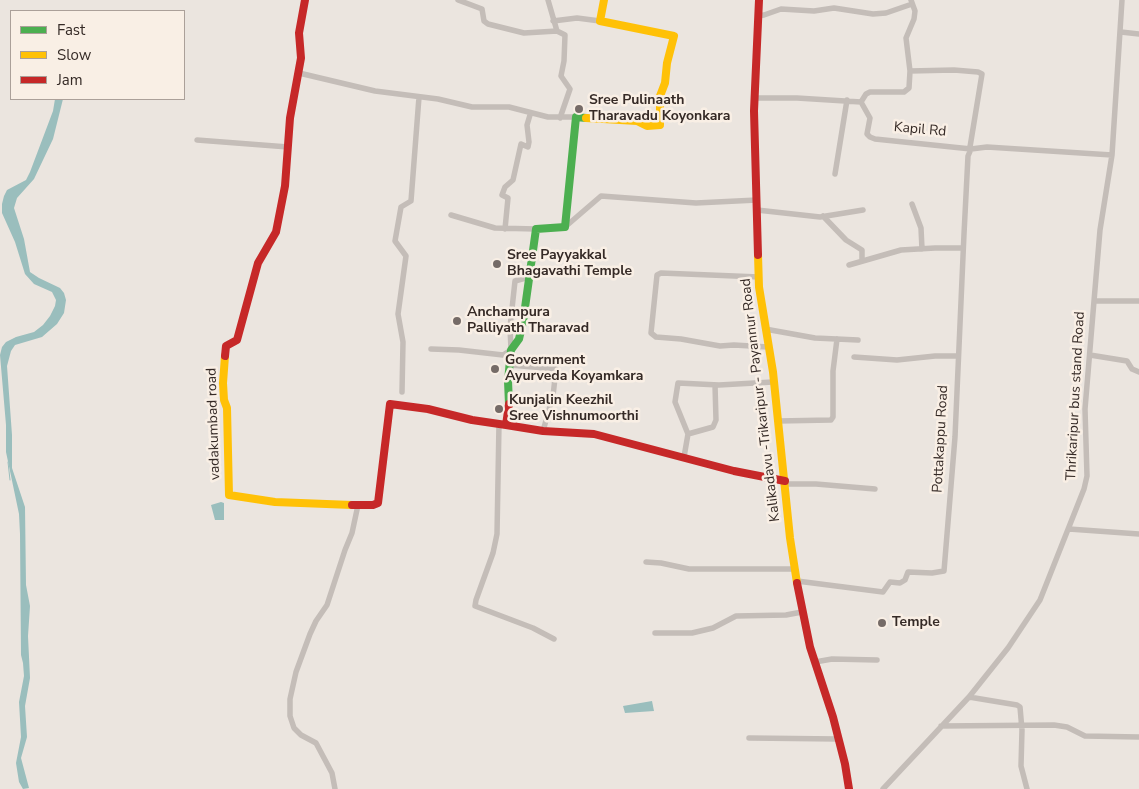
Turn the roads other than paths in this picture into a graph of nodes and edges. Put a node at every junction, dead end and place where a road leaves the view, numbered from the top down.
1 (305, 0) edge
2 (458, 0) edge
3 (548, 0) edge
4 (604, 0) edge
5 (759, 0) edge
6 (1122, 0) edge
7 (912, 2) edge
8 (758, 16) junction
9 (553, 21) junction
10 (600, 21) junction
11 (557, 31) junction
12 (1121, 33) junction
13 (1139, 34) edge
14 (1130, 37) dead end
15 (910, 71) junction
16 (299, 73) junction
17 (419, 97) junction
18 (754, 98) junction
19 (848, 100) junction
20 (861, 102) junction
21 (530, 115) dead end
22 (576, 117) junction
23 (560, 118) junction
24 (197, 140) dead end
25 (288, 147) junction
26 (970, 148) junction
27 (1112, 155) junction
28 (835, 174) dead end
29 (756, 200) junction
30 (912, 204) dead end
31 (757, 210) junction
32 (862, 210) dead end
33 (451, 215) dead end
34 (823, 216) junction
35 (565, 227) junction
36 (505, 229) junction
37 (536, 229) junction
38 (963, 248) junction
39 (922, 249) junction
40 (862, 260) junction
41 (850, 265) dead end
42 (529, 277) junction
43 (759, 277) junction
44 (1094, 301) junction
45 (1139, 301) edge
46 (765, 329) junction
47 (837, 339) junction
48 (858, 340) dead end
49 (768, 347) junction
50 (432, 349) dead end
51 (511, 350) junction
52 (1090, 355) junction
53 (958, 356) junction
54 (854, 357) dead end
55 (510, 365) junction
56 (1139, 372) edge
57 (773, 382) junction
58 (715, 385) junction
59 (402, 392) dead end
60 (778, 421) junction
61 (502, 424) junction
62 (543, 431) junction
63 (688, 434) junction
64 (684, 457) junction
65 (785, 483) junction
66 (875, 489) dead end
67 (358, 505) junction
68 (1069, 529) junction
69 (1139, 534) edge
70 (646, 562) dead end
71 (795, 569) junction
72 (796, 581) junction
73 (802, 612) junction
74 (655, 633) dead end
75 (554, 639) dead end
76 (877, 660) dead end
77 (815, 662) junction
78 (969, 697) junction
79 (1022, 725) junction
80 (941, 726) junction
81 (1139, 737) edge
82 (749, 738) dead end
83 (838, 739) junction
84 (335, 789) edge
85 (849, 789) edge
86 (883, 789) edge
87 (1027, 789) edge

1 - 16 street, vadakumbad road
2 - 11 street
3 - 9 street
4 - 10 street
5 - 8 street, Kalikadavu -Trikaripur - Payannur Road
6 - 12 street, Thrikaripur bus stand Road
7 - 8 street
7 - 15 street
8 - 18 street, Kalikadavu -Trikaripur - Payannur Road
9 - 10 street
9 - 11 street
10 - 22 street
11 - 23 street
12 - 13 street
12 - 14 street
12 - 27 street, Thrikaripur bus stand Road
15 - 20 street
15 - 26 street, Pottakappu Road
16 - 17 street
16 - 25 street, vadakumbad road
17 - 23 street
17 - 59 street
18 - 19 street
18 - 29 street, Kalikadavu -Trikaripur - Payannur Road
19 - 20 street
19 - 28 street
20 - 26 street, Kapil Rd
21 - 36 street
22 - 23 street
22 - 35 street
24 - 25 street
25 - 67 street, vadakumbad road
26 - 27 street, Kapil Rd
26 - 38 street, Pottakappu Road
27 - 44 street, Thrikaripur bus stand Road
29 - 31 street, Kalikadavu -Trikaripur - Payannur Road
29 - 35 street
30 - 39 street
31 - 34 street
31 - 43 street, Kalikadavu -Trikaripur - Payannur Road
32 - 34 street
33 - 36 street
34 - 40 street
35 - 37 street
36 - 37 street
37 - 42 street
38 - 39 street
38 - 53 street, Pottakappu Road
39 - 40 street
40 - 41 street
42 - 51 street
42 - 51 street
43 - 46 street, Kalikadavu -Trikaripur - Payannur Road
43 - 49 street
44 - 45 street
44 - 52 street, Thrikaripur bus stand Road
46 - 47 street
46 - 49 street, Kalikadavu -Trikaripur - Payannur Road
47 - 48 street
47 - 60 street
49 - 57 street, Kalikadavu -Trikaripur - Payannur Road
50 - 51 street
51 - 55 street
52 - 56 street
52 - 68 street, Thrikaripur bus stand Road
53 - 54 street
53 - 72 street, Pottakappu Road
55 - 61 street
55 - 62 street
57 - 58 street
57 - 60 street, Kalikadavu -Trikaripur - Payannur Road
58 - 63 street
58 - 63 street
60 - 65 street, Kalikadavu -Trikaripur - Payannur Road
61 - 62 street
61 - 67 street, vadakumbad road
61 - 75 street
62 - 64 street
63 - 64 street
64 - 65 street
65 - 66 street
65 - 71 street, Kalikadavu -Trikaripur - Payannur Road
67 - 84 street
68 - 69 street
68 - 78 street, Thrikaripur bus stand Road
70 - 71 street
71 - 72 street, Kalikadavu -Trikaripur - Payannur Road
72 - 73 street, Kalikadavu -Trikaripur - Payannur Road
73 - 74 street
73 - 77 street, Kalikadavu -Trikaripur - Payannur Road
76 - 77 street
77 - 83 street, Kalikadavu -Trikaripur - Payannur Road
78 - 79 street
78 - 80 street, Thrikaripur bus stand Road
79 - 80 street
79 - 81 street
79 - 87 street
80 - 86 street, Thrikaripur bus stand Road
82 - 83 street
83 - 85 street, Kalikadavu -Trikaripur - Payannur Road

